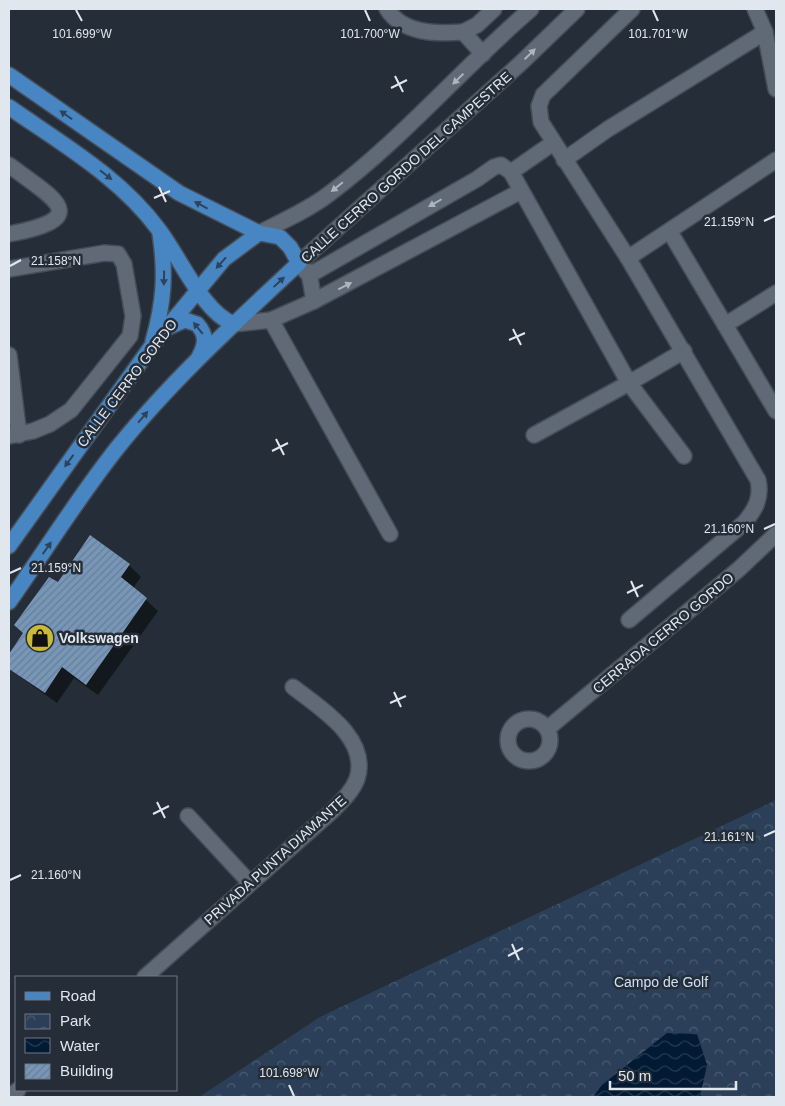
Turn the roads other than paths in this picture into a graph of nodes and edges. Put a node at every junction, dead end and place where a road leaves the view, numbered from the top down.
1 (387, 9) edge
2 (494, 9) edge
3 (531, 9) edge
4 (576, 9) edge
5 (632, 9) edge
6 (755, 9) edge
7 (463, 32) junction
8 (765, 32) junction
9 (483, 54) junction
10 (9, 75) edge
11 (776, 89) edge
12 (9, 107) edge
13 (553, 143) junction
14 (564, 160) junction
15 (776, 160) edge
16 (9, 165) edge
17 (511, 172) junction
18 (521, 191) junction
19 (159, 230) junction
20 (670, 232) junction
21 (259, 233) junction
22 (9, 234) edge
23 (628, 258) junction
24 (304, 268) junction
25 (9, 269) edge
26 (199, 290) junction
27 (776, 292) edge
28 (314, 301) junction
29 (271, 320) junction
30 (234, 324) junction
31 (725, 325) junction
32 (167, 328) junction
33 (151, 347) junction
34 (684, 350) junction
35 (9, 355) edge
36 (196, 361) junction
37 (629, 383) junction
38 (776, 411) edge
39 (14, 435) edge
40 (534, 435) dead end
41 (684, 456) dead end
42 (390, 534) dead end
43 (776, 534) edge
44 (9, 546) edge
45 (9, 602) edge
46 (629, 620) dead end
47 (293, 687) dead end
48 (547, 729) dead end
49 (188, 816) dead end
50 (250, 883) junction
51 (146, 976) edge

1 - 7 street
2 - 7 street
3 - 9 street, CALLE CERRO GORDO DEL CAMPESTRE
24 -> 4 street, CALLE CERRO GORDO DEL CAMPESTRE
5 - 13 street
6 - 8 street
7 - 9 street
8 - 11 street
8 - 14 street
9 -> 21 street, CALLE CERRO GORDO DEL CAMPESTRE
21 -> 10 main road
12 -> 19 main road
13 - 14 street
13 - 17 street
14 - 23 street
15 - 20 street
16 - 22 street
17 - 18 street
17 -> 24 street
28 -> 18 street
18 - 37 street
19 - 26 main road
19 -> 33 main road
20 - 23 street
20 - 31 street
21 - 24 main road
21 -> 26 main road, CALLE CERRO GORDO
23 - 34 street
24 - 28 street
30 -> 24 main road, CALLE CERRO GORDO DEL CAMPESTRE
25 - 39 street
26 - 30 main road
26 - 32 main road, CALLE CERRO GORDO
27 - 31 street
28 - 29 street
29 - 30 street
29 - 42 street
30 - 36 main road
31 - 38 street
32 - 33 main road, CALLE CERRO GORDO
36 -> 32 main road
33 -> 44 main road, CALLE CERRO GORDO
34 - 37 street
34 - 46 street
35 - 39 street
45 -> 36 main road
37 - 40 street
37 - 41 street
43 - 48 street, CERRADA CERRO GORDO
47 - 50 street, PRIVADA PUNTA DIAMANTE
49 - 50 street
50 - 51 street, PRIVADA PUNTA DIAMANTE

